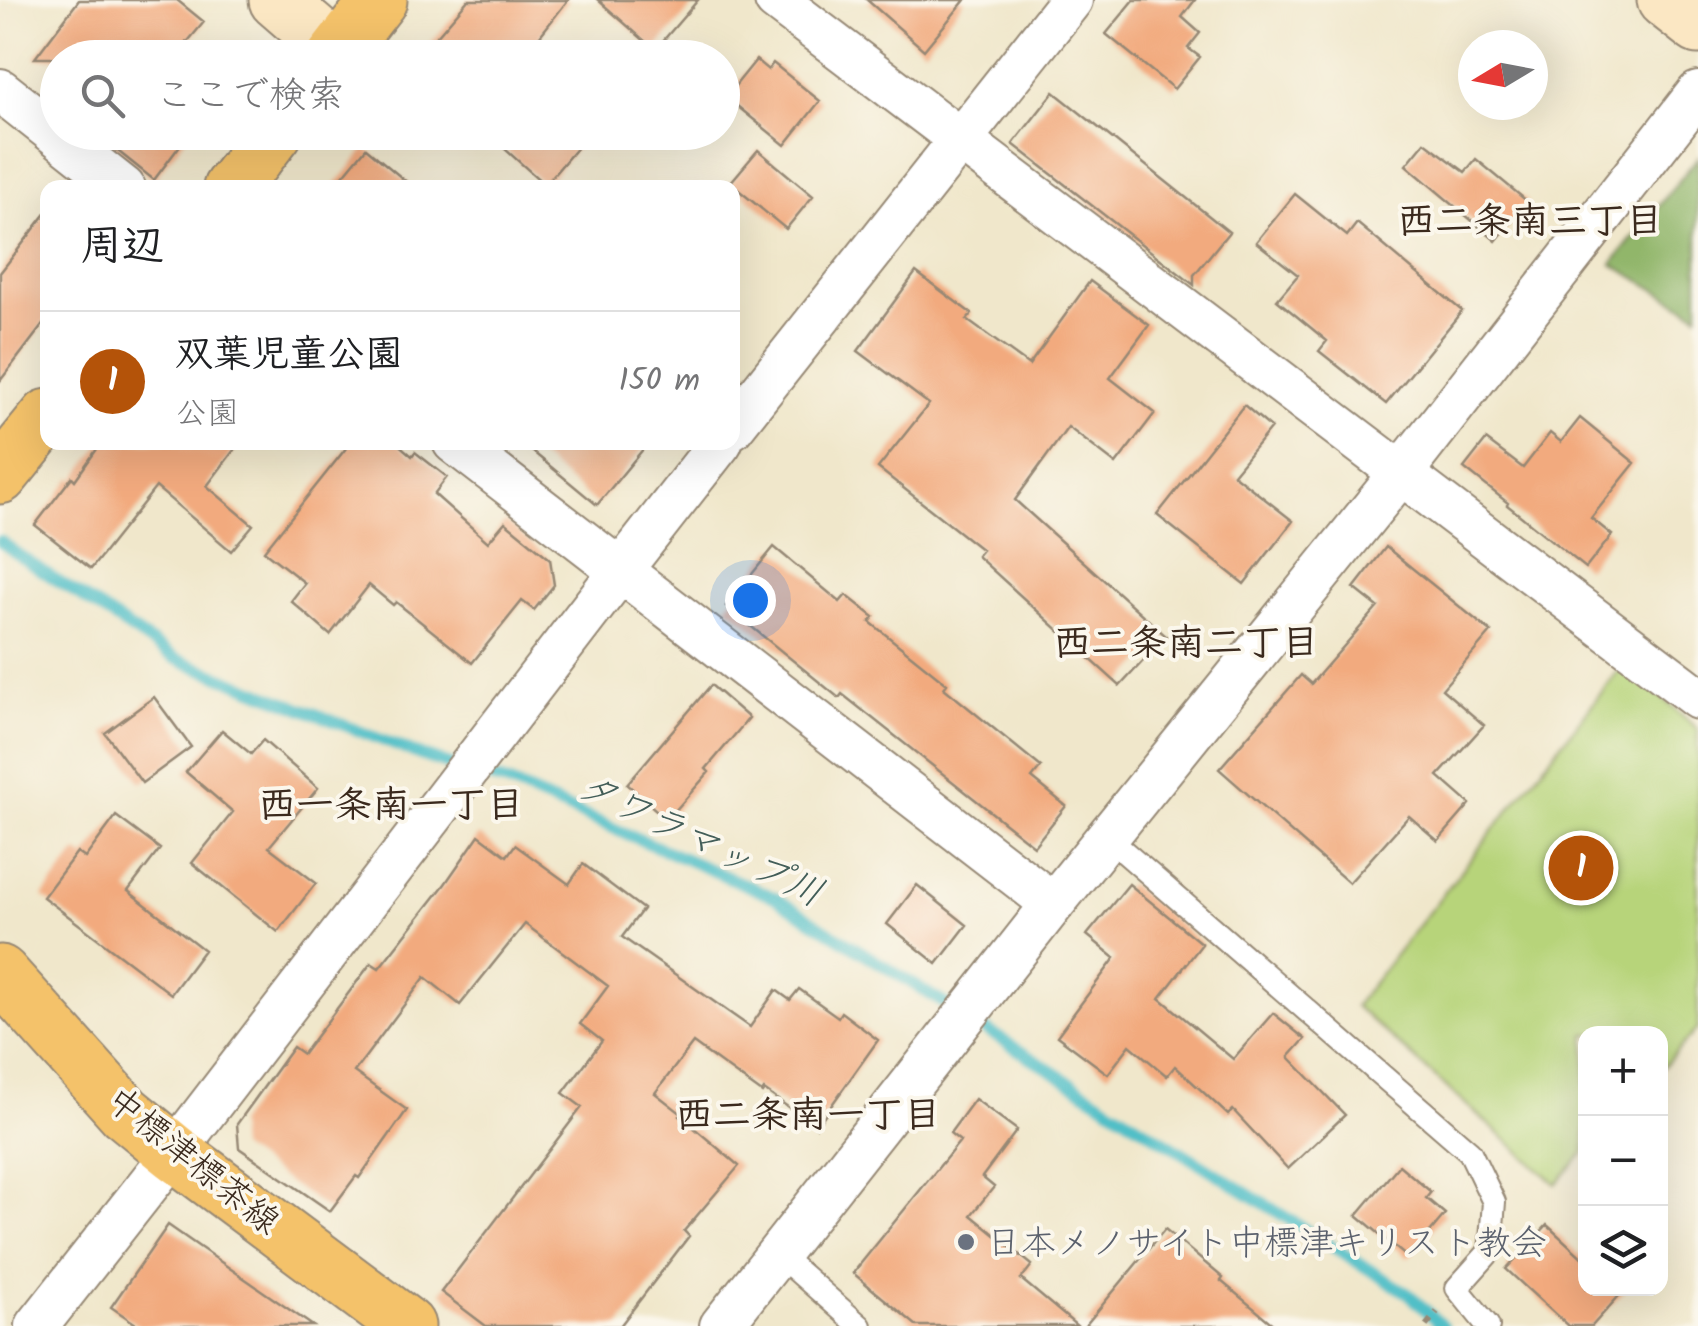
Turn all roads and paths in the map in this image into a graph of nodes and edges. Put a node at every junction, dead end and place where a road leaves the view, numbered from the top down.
1 (276, 0) edge
2 (379, 0) edge
3 (776, 0) edge
4 (1071, 0) edge
5 (1665, 0) edge
6 (1698, 26) edge
7 (320, 40) edge
8 (348, 40) edge
9 (0, 90) edge
10 (1698, 93) edge
11 (40, 122) edge
12 (959, 140) junction
13 (76, 150) edge
14 (261, 150) edge
15 (114, 180) edge
16 (238, 180) edge
17 (740, 418) edge
18 (464, 450) edge
19 (715, 450) edge
20 (1402, 472) junction
21 (621, 570) junction
22 (1698, 698) edge
23 (1107, 837) junction
24 (1054, 904) junction
25 (0, 972) edge
26 (174, 1152) junction
27 (778, 1254) junction
28 (37, 1326) edge
29 (407, 1326) edge
30 (720, 1326) edge
31 (860, 1326) edge
32 (1488, 1326) edge

1 - 7 street
2 - 8 main road
3 - 12 street
4 - 12 street
5 - 6 street
9 - 11 street
10 - 20 street
12 - 17 street
12 - 20 street
13 - 15 street
14 - 16 main road
18 - 21 street
19 - 21 street
20 - 22 street
20 - 23 street
21 - 24 street
21 - 26 street
23 - 24 street
23 - 32 lane
24 - 27 street
25 - 26 main road, 中標津標茶線
26 - 28 street
26 - 29 main road, 中標津標茶線
27 - 30 street
27 - 31 lane

